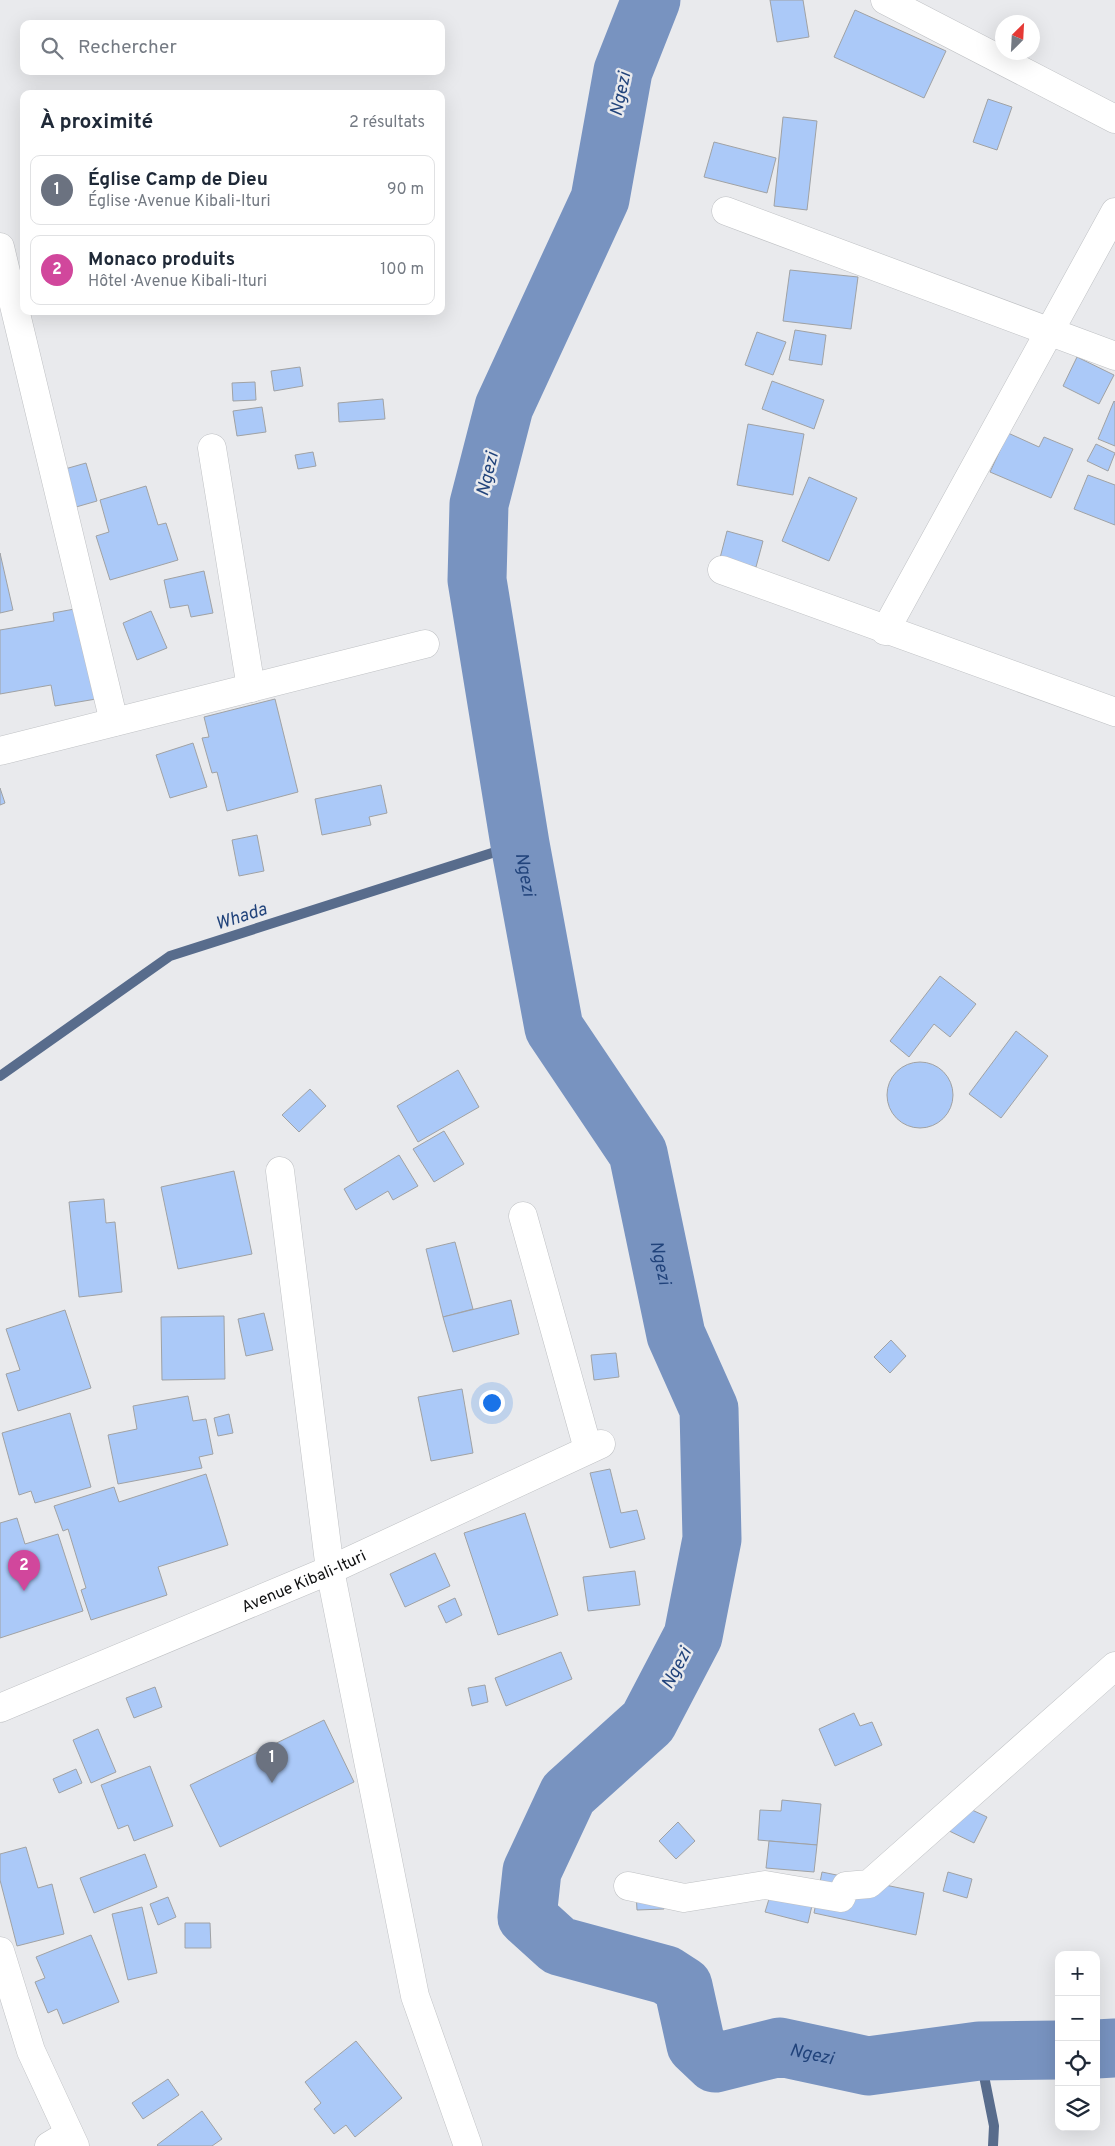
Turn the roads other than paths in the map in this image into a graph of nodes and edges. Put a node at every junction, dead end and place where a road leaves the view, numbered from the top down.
1 (885, 0) edge
2 (1115, 120) edge
3 (726, 211) dead end
4 (1115, 212) edge
5 (0, 247) edge
6 (1048, 331) junction
7 (1115, 356) edge
8 (212, 448) dead end
9 (722, 570) dead end
10 (885, 630) junction
11 (425, 644) dead end
12 (251, 688) junction
13 (1115, 712) edge
14 (114, 722) junction
15 (0, 751) edge
16 (280, 1171) dead end
17 (523, 1216) dead end
18 (330, 1570) junction
19 (1115, 1666) edge
20 (0, 1708) edge
21 (628, 1886) dead end
22 (0, 1951) edge
23 (64, 2142) edge
24 (468, 2146) edge

1 - 2 street
3 - 6 street
4 - 6 street
5 - 14 street
6 - 7 street
6 - 10 street
8 - 12 street
9 - 10 street
10 - 13 street
11 - 12 street
12 - 14 street
14 - 15 street
16 - 18 street
17 - 18 street, Avenue Kibali-Ituri
18 - 20 street, Avenue Kibali-Ituri
18 - 24 street
19 - 21 street
22 - 23 street

